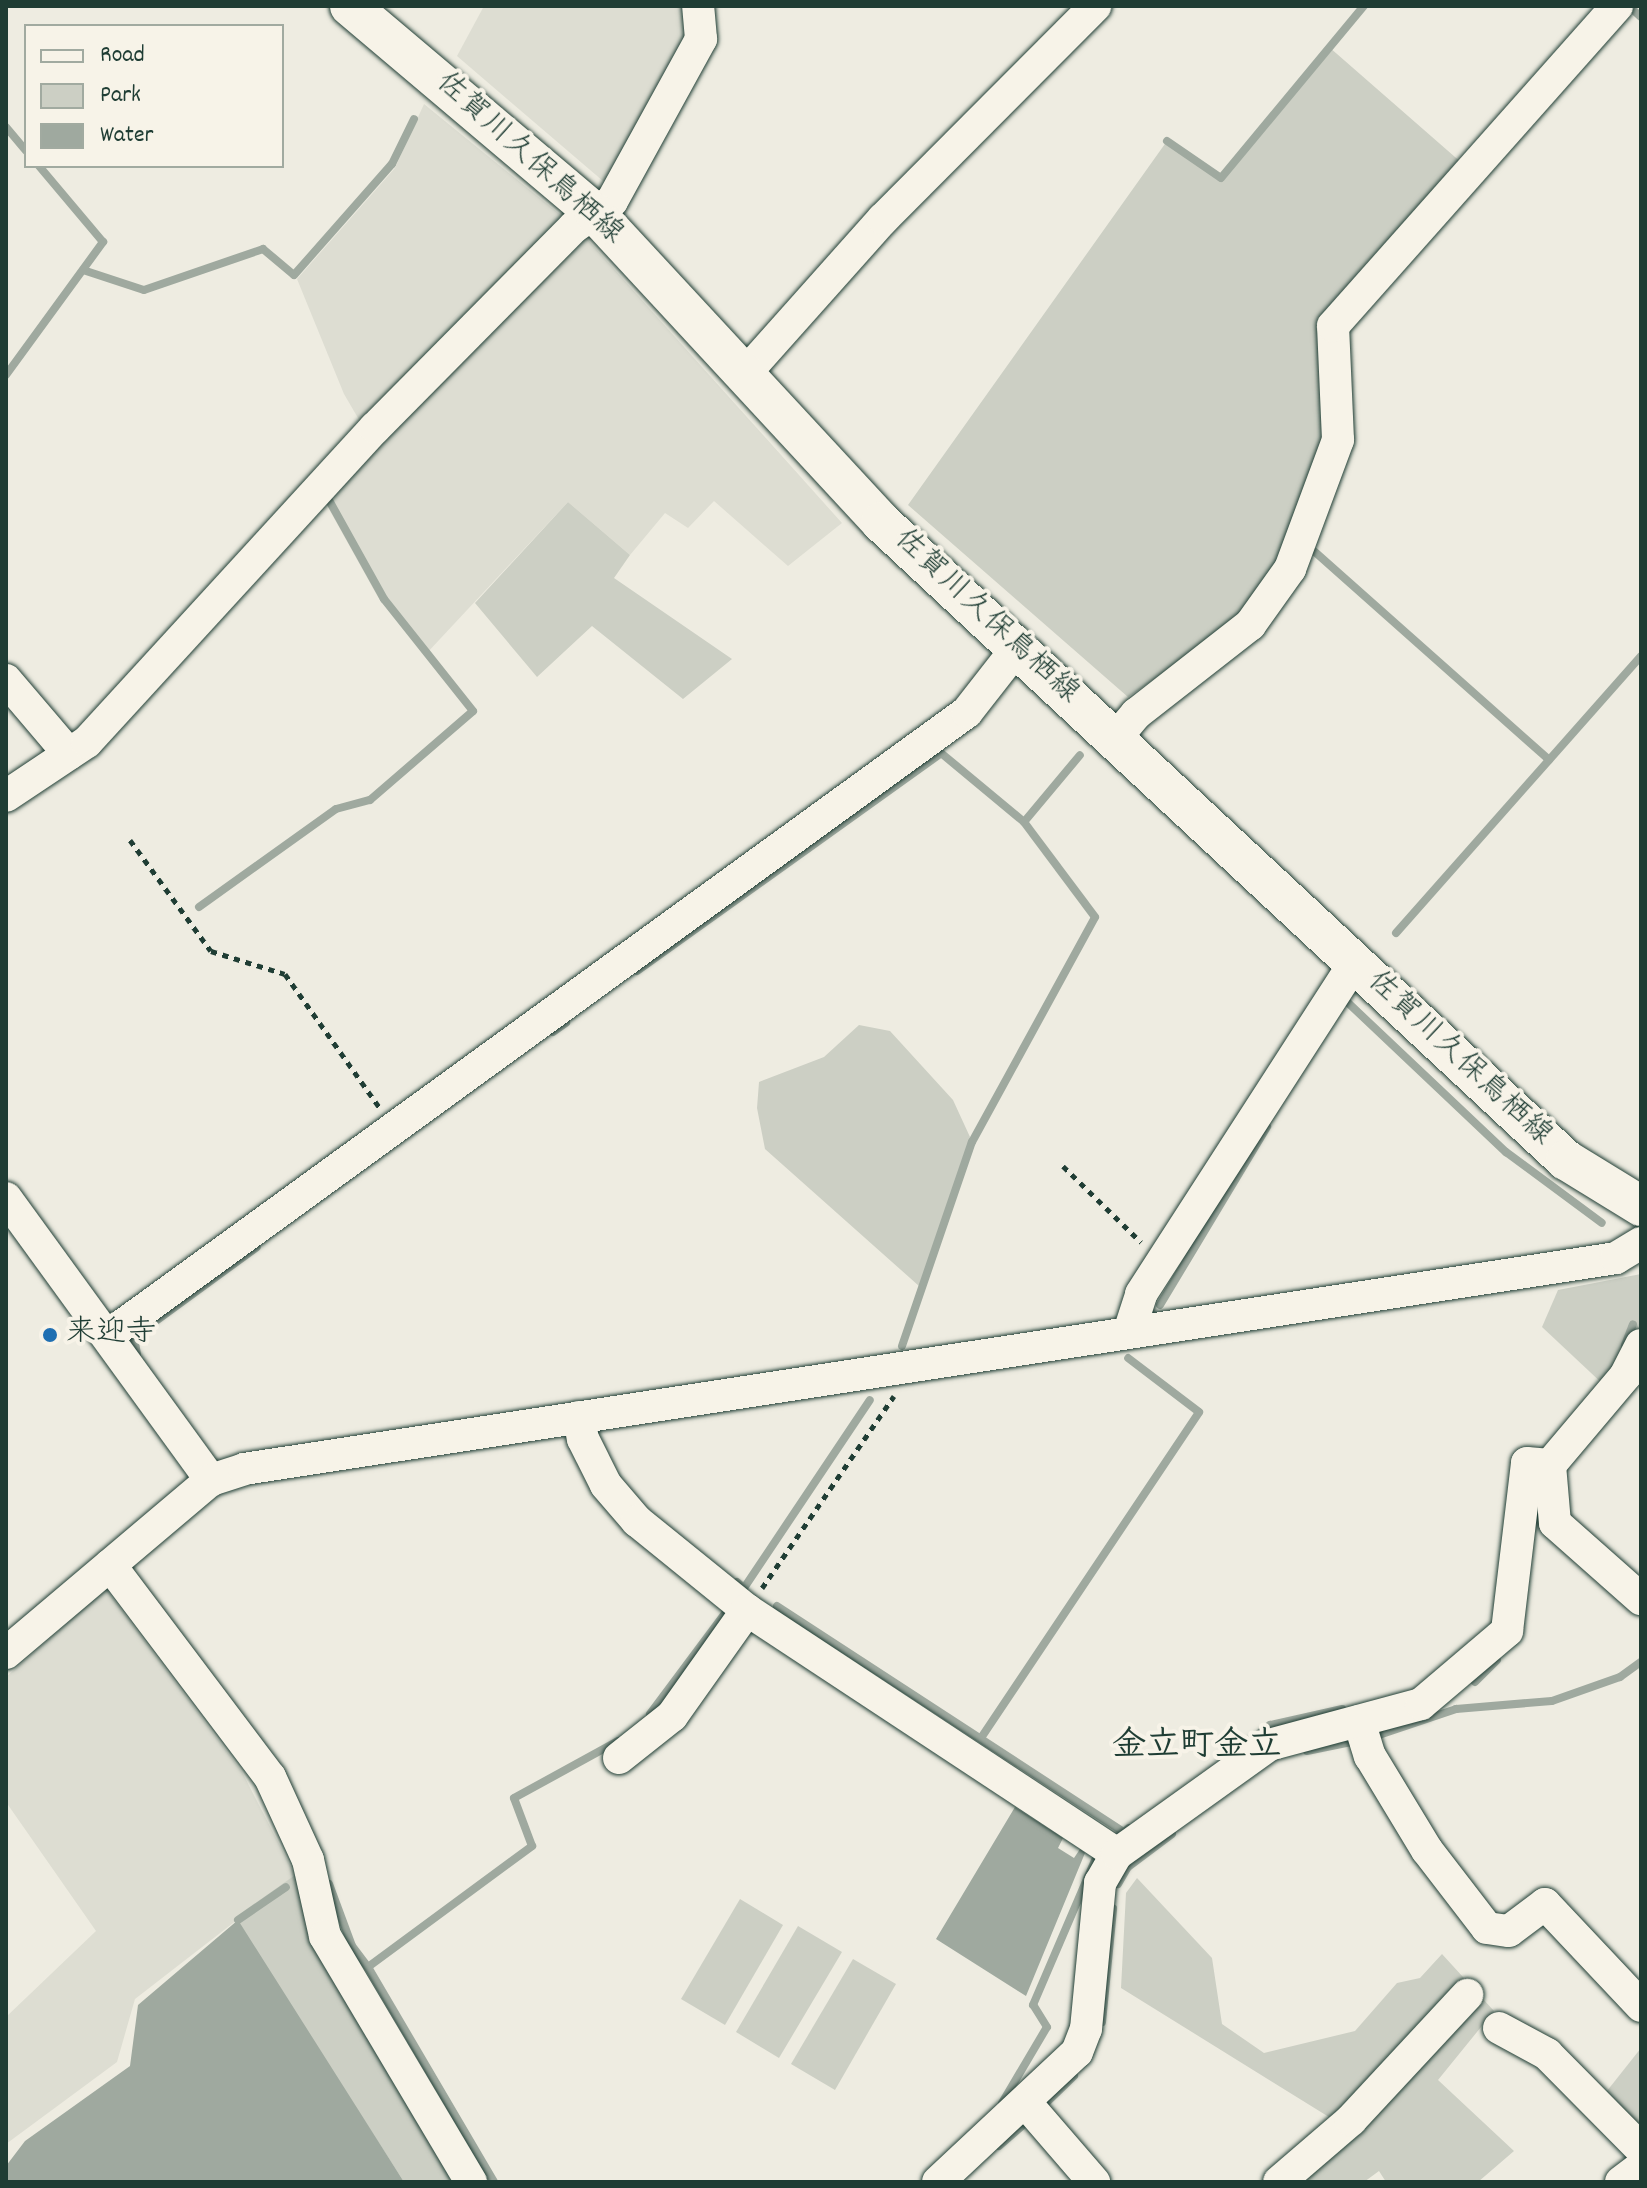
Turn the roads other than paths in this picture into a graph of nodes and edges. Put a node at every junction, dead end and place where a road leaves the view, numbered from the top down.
1 (350, 6) edge
2 (698, 6) edge
3 (1095, 6) edge
4 (1615, 8) edge
5 (595, 213) junction
6 (743, 376) junction
7 (1017, 648) junction
8 (6, 680) edge
9 (1115, 739) junction
10 (69, 754) junction
11 (6, 796) edge
12 (1354, 963) junction
13 (6, 1198) edge
14 (1641, 1206) edge
15 (1641, 1243) edge
16 (1129, 1332) junction
17 (109, 1335) junction
18 (1641, 1345) edge
19 (579, 1417) junction
20 (1550, 1465) junction
21 (211, 1480) junction
22 (110, 1565) junction
23 (1641, 1599) edge
24 (747, 1610) junction
25 (6, 1653) edge
26 (1359, 1721) junction
27 (619, 1758) dead end
28 (1117, 1854) junction
29 (1467, 1995) dead end
30 (1641, 2006) edge
31 (1499, 2028) dead end
32 (1025, 2102) junction
33 (1641, 2149) edge
34 (1641, 2167) edge
35 (471, 2182) edge
36 (938, 2182) edge
37 (1094, 2182) edge
38 (1279, 2182) edge
39 (1621, 2182) edge

1 - 5 main road, 佐賀川久保鳥栖線
2 - 5 street
3 - 6 street
4 - 9 street
5 - 6 main road, 佐賀川久保鳥栖線
5 - 10 street
6 - 7 main road, 佐賀川久保鳥栖線
7 - 9 main road, 佐賀川久保鳥栖線
7 - 17 street
8 - 10 street
9 - 12 main road, 佐賀川久保鳥栖線
10 - 11 street
12 - 14 main road, 佐賀川久保鳥栖線
12 - 16 street
13 - 17 street
15 - 16 street
16 - 19 street
17 - 21 street
18 - 20 street
19 - 21 street
19 - 24 street
20 - 23 street
20 - 26 street
21 - 22 street
22 - 25 street
22 - 35 street
24 - 27 street
24 - 28 street
26 - 28 street
26 - 30 street
28 - 32 street
29 - 38 street
31 - 33 street
32 - 36 street
32 - 37 street
34 - 39 street

